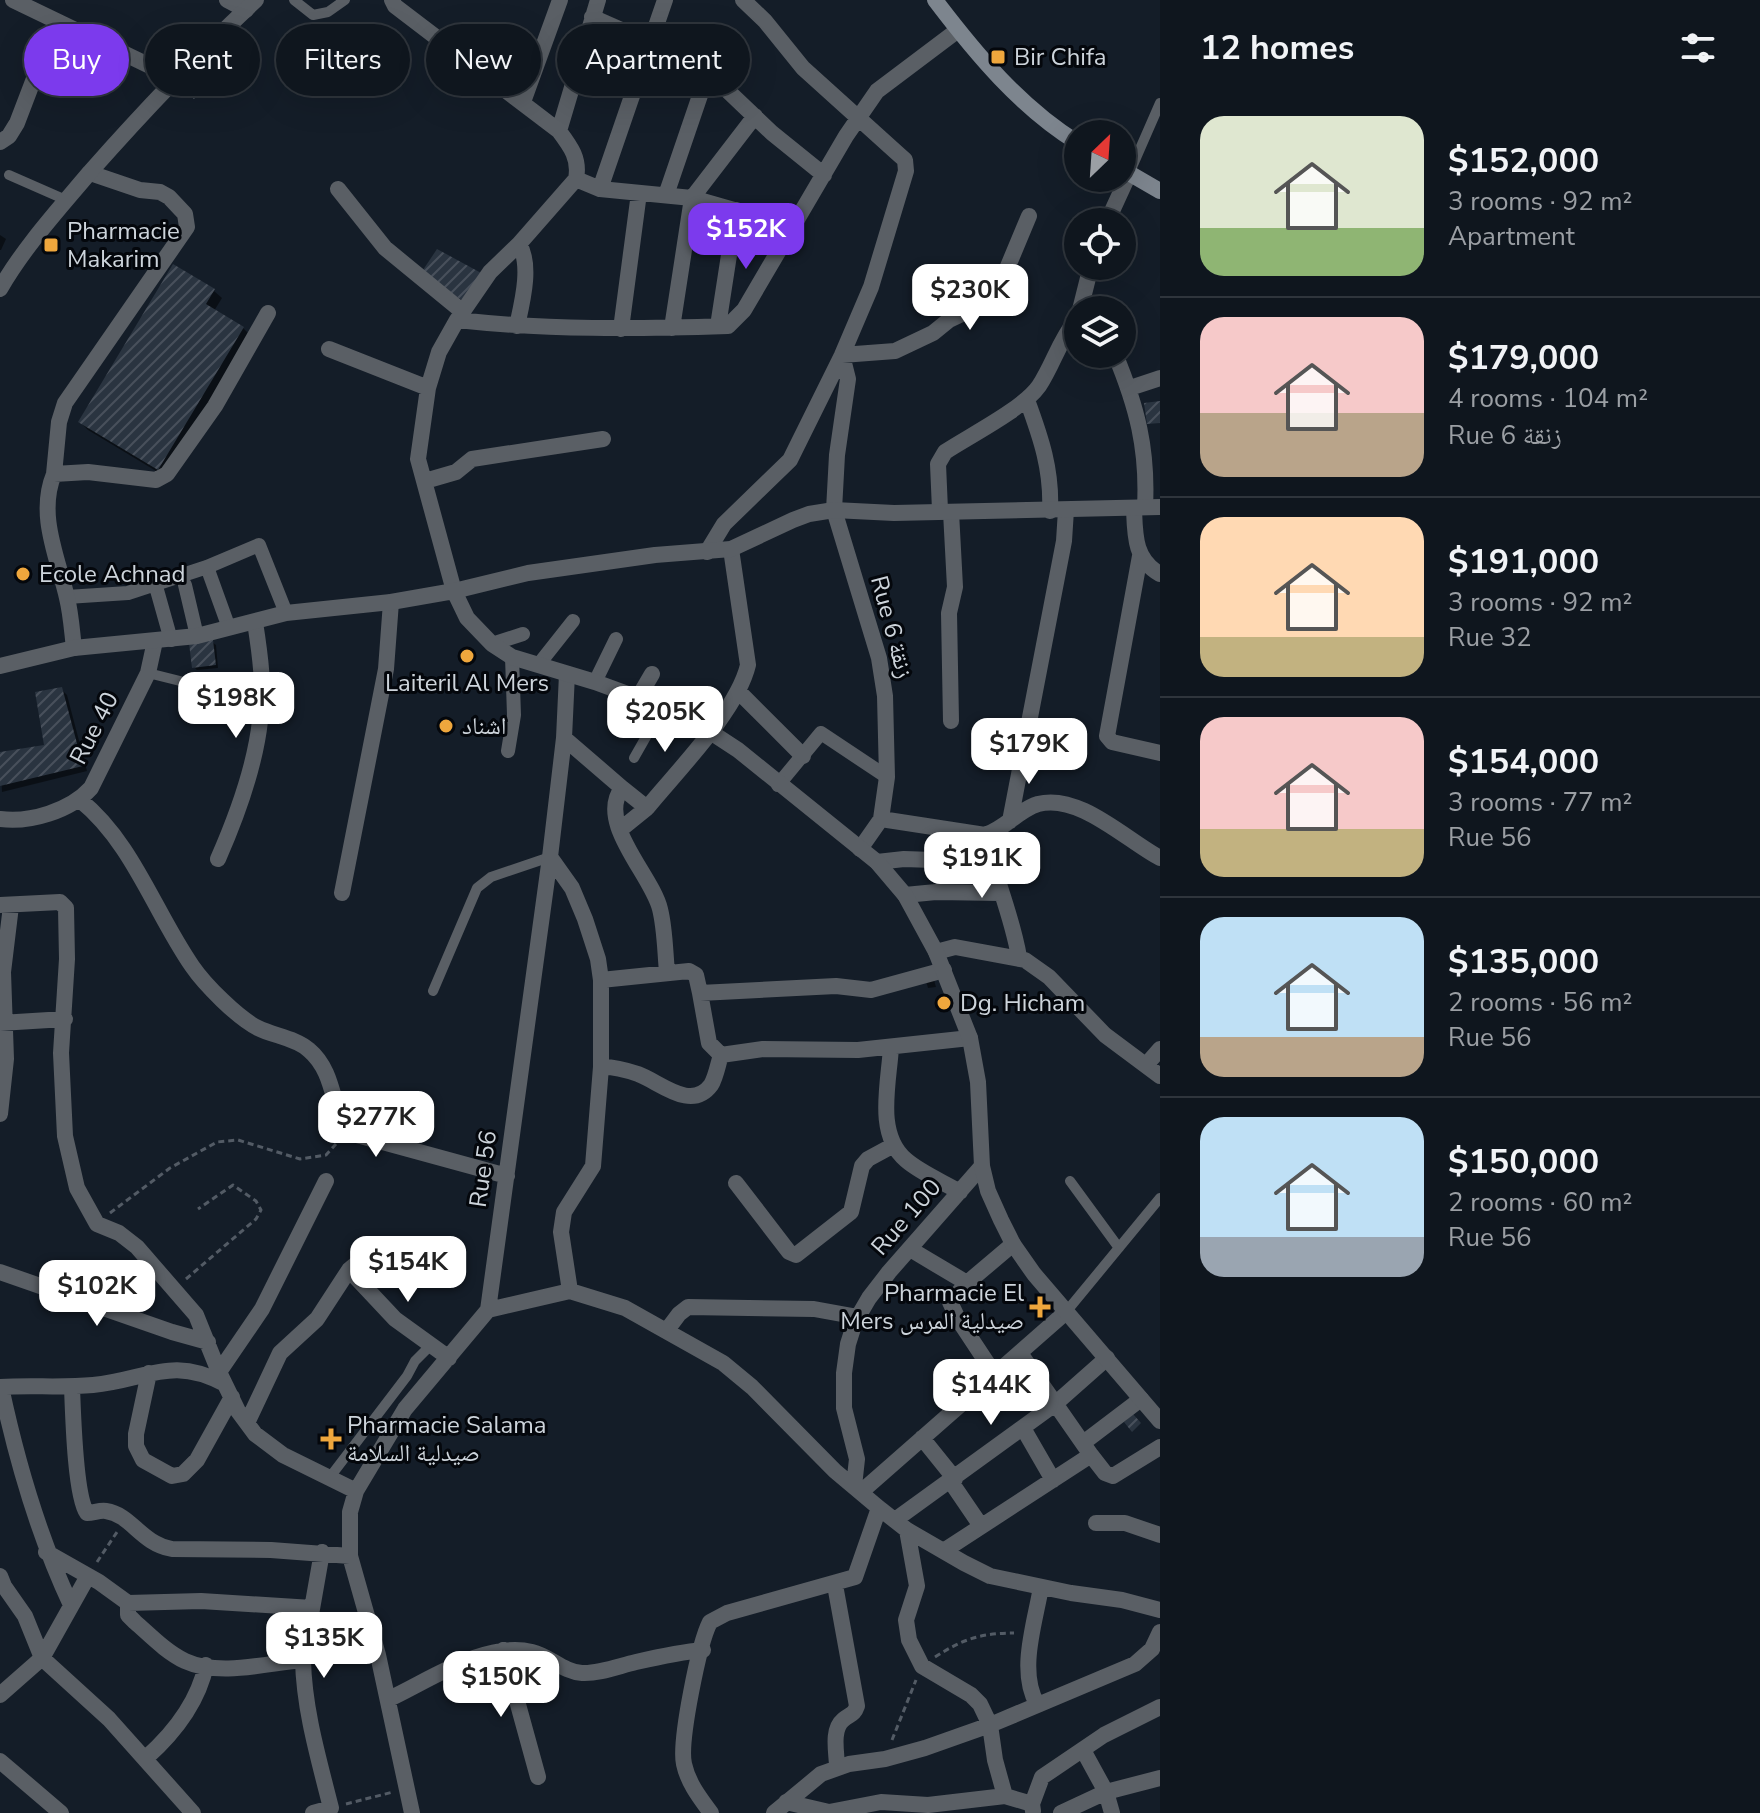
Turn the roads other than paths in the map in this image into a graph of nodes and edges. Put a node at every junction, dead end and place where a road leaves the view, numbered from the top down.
1 (227, 0) edge
2 (294, 0) edge
3 (345, 0) edge
4 (392, 0) edge
5 (560, 0) edge
6 (598, 0) edge
7 (665, 0) edge
8 (743, 0) edge
9 (935, 0) edge
10 (21, 2) edge
11 (251, 5) edge
12 (592, 17) junction
13 (56, 21) junction
14 (231, 24) edge
15 (607, 24) edge
16 (657, 24) edge
17 (958, 30) junction
18 (145, 64) edge
19 (159, 96) edge
20 (632, 96) edge
21 (700, 96) edge
22 (734, 96) edge
23 (523, 102) junction
24 (1160, 103) edge
25 (755, 116) junction
26 (857, 119) junction
27 (559, 131) junction
28 (1064, 134) edge
29 (0, 142) edge
30 (1136, 150) edge
31 (90, 173) junction
32 (9, 175) dead end
33 (824, 175) junction
34 (1136, 178) edge
35 (576, 179) junction
36 (338, 189) dead end
37 (600, 189) junction
38 (1160, 191) edge
39 (639, 193) junction
40 (666, 195) junction
41 (692, 198) junction
42 (66, 200) junction
43 (736, 210) junction
44 (1029, 216) dead end
45 (793, 227) junction
46 (519, 244) junction
47 (963, 280) dead end
48 (1, 285) edge
49 (268, 313) dead end
50 (460, 316) junction
51 (949, 320) junction
52 (517, 326) junction
53 (718, 326) junction
54 (672, 328) junction
55 (621, 329) junction
56 (1064, 335) edge
57 (329, 349) dead end
58 (842, 355) junction
59 (1121, 368) edge
60 (1160, 378) edge
61 (428, 388) junction
62 (1130, 388) junction
63 (1027, 400) junction
64 (1152, 438) edge
65 (603, 439) dead end
66 (54, 474) junction
67 (425, 481) junction
68 (1146, 507) edge
69 (834, 510) junction
70 (946, 511) junction
71 (1058, 511) junction
72 (731, 549) junction
73 (707, 552) junction
74 (1140, 556) junction
75 (207, 567) junction
76 (1160, 574) edge
77 (155, 583) junction
78 (185, 585) dead end
79 (454, 591) junction
80 (67, 597) junction
81 (391, 602) junction
82 (286, 613) junction
83 (573, 621) dead end
84 (255, 622) junction
85 (229, 628) junction
86 (523, 634) dead end
87 (197, 636) junction
88 (616, 639) dead end
89 (163, 641) junction
90 (492, 644) junction
91 (74, 648) junction
92 (512, 657) junction
93 (539, 664) junction
94 (0, 666) edge
95 (148, 673) junction
96 (567, 674) junction
97 (652, 674) dead end
98 (180, 681) dead end
99 (595, 682) junction
100 (738, 691) junction
101 (638, 698) junction
102 (693, 698) dead end
103 (663, 707) junction
104 (685, 718) junction
105 (951, 721) dead end
106 (709, 731) junction
107 (564, 738) junction
108 (508, 751) dead end
109 (1160, 753) edge
110 (803, 756) junction
111 (634, 758) dead end
112 (887, 777) junction
113 (778, 785) junction
114 (622, 788) junction
115 (80, 800) junction
116 (647, 808) junction
117 (0, 819) edge
118 (881, 819) junction
119 (1010, 821) junction
120 (621, 829) junction
121 (985, 835) junction
122 (860, 849) junction
123 (550, 857) junction
124 (1160, 858) edge
125 (218, 859) dead end
126 (877, 862) junction
127 (991, 862) junction
128 (342, 893) dead end
129 (1001, 893) junction
130 (905, 895) junction
131 (5, 906) edge
132 (936, 952) junction
133 (1019, 957) junction
134 (944, 970) junction
135 (2, 972) edge
136 (667, 972) junction
137 (601, 980) junction
138 (433, 991) dead end
139 (700, 993) junction
140 (65, 1019) junction
141 (3, 1023) edge
142 (970, 1038) junction
143 (891, 1047) junction
144 (1160, 1049) edge
145 (721, 1055) junction
146 (1146, 1065) junction
147 (601, 1067) junction
148 (1160, 1076) edge
149 (0, 1114) edge
150 (892, 1146) junction
151 (982, 1166) junction
152 (507, 1176) junction
153 (326, 1181) dead end
154 (1070, 1181) dead end
155 (736, 1183) dead end
156 (960, 1192) junction
157 (1160, 1198) edge
158 (1013, 1244) junction
159 (1119, 1248) junction
160 (910, 1249) junction
161 (367, 1255) dead end
162 (349, 1270) junction
163 (0, 1272) edge
164 (967, 1283) junction
165 (570, 1291) junction
166 (488, 1310) junction
167 (1066, 1312) junction
168 (858, 1317) junction
169 (667, 1330) junction
170 (208, 1342) junction
171 (431, 1345) junction
172 (1020, 1353) junction
173 (449, 1358) junction
174 (1107, 1358) junction
175 (149, 1373) junction
176 (995, 1375) junction
177 (225, 1384) junction
178 (0, 1387) edge
179 (72, 1387) junction
180 (1141, 1399) junction
181 (1055, 1404) junction
182 (1160, 1421) edge
183 (247, 1423) junction
184 (1023, 1428) junction
185 (922, 1438) junction
186 (1160, 1447) edge
187 (1087, 1449) junction
188 (330, 1477) junction
189 (953, 1480) junction
190 (1053, 1480) junction
191 (858, 1489) junction
192 (356, 1491) junction
193 (879, 1508) junction
194 (1096, 1523) dead end
195 (901, 1525) junction
196 (981, 1526) junction
197 (1160, 1535) edge
198 (945, 1550) junction
199 (46, 1552) junction
200 (322, 1552) junction
201 (350, 1556) junction
202 (0, 1576) edge
203 (88, 1576) junction
204 (835, 1585) junction
205 (1041, 1587) junction
206 (128, 1603) junction
207 (71, 1605) junction
208 (312, 1608) junction
209 (1160, 1610) edge
210 (1160, 1632) edge
211 (503, 1650) junction
212 (703, 1650) junction
213 (42, 1658) junction
214 (303, 1660) junction
215 (206, 1665) junction
216 (2, 1689) edge
217 (389, 1699) junction
218 (1037, 1704) junction
219 (1160, 1707) edge
220 (990, 1725) junction
221 (1083, 1750) junction
222 (146, 1758) junction
223 (0, 1761) edge
224 (837, 1767) junction
225 (538, 1777) dead end
226 (1160, 1778) edge
227 (1106, 1792) junction
228 (1005, 1796) junction
229 (780, 1807) edge
230 (1032, 1808) edge
231 (61, 1813) edge
232 (193, 1813) edge
233 (313, 1813) edge
234 (412, 1813) edge
235 (711, 1813) edge
236 (1061, 1813) edge
237 (1112, 1813) edge

1 - 11 street
2 - 3 lane
4 - 23 street
5 - 23 street
6 - 12 street
7 - 16 street
8 - 26 street
9 - 17 main road
10 - 13 street
11 - 14 street
12 - 15 street
12 - 27 street
13 - 18 street
13 - 29 street
17 - 26 street
17 - 28 main road
19 - 31 street
20 - 37 street
21 - 40 street
22 - 25 street
23 - 27 street
24 - 30 lane
25 - 33 street
25 - 41 street
26 - 33 street
26 - 58 street
27 - 35 street
31 - 42 street
31 - 66 street
32 - 42 lane
33 - 45 street
34 - 38 main road
35 - 37 street
35 - 46 street
36 - 50 street
37 - 39 street
39 - 40 street
39 - 55 street
40 - 41 street
41 - 43 street
41 - 54 street
42 - 48 street
43 - 45 street
43 - 53 street
44 - 51 street
45 - 53 street
46 - 50 street
46 - 52 street
47 - 51 street
49 - 66 street
50 - 52 street
50 - 61 street
51 - 58 street
52 - 55 street
53 - 54 street
54 - 55 street
56 - 63 street
57 - 61 street
58 - 69 street
58 - 73 street
59 - 62 street
60 - 62 street
61 - 67 street
62 - 64 street
63 - 70 street
63 - 71 street
64 - 68 street
65 - 67 street
66 - 80 street
67 - 79 street
68 - 71 street
68 - 74 street
69 - 70 street
69 - 72 street
69 - 112 street, Rue 6 زنقة
70 - 71 street
70 - 105 street
71 - 119 street
72 - 73 street
72 - 100 street
73 - 79 street
74 - 76 street
74 - 109 street
75 - 77 street
75 - 82 street
75 - 85 street
77 - 80 street
77 - 89 street
78 - 87 street
79 - 81 street
79 - 90 street
80 - 91 street
81 - 82 street
81 - 128 street
82 - 84 street
83 - 93 street
84 - 85 street
84 - 125 street
85 - 87 street
86 - 90 street
87 - 89 street
88 - 99 street
89 - 91 street
89 - 95 street, Rue 40
90 - 92 street
91 - 94 street
92 - 93 street
92 - 108 street
93 - 96 street
95 - 98 lane
95 - 115 street, Rue 40
96 - 99 street
96 - 107 street, Rue 56
97 - 101 street
99 - 101 street
100 - 106 street
100 - 110 street
101 - 103 street
102 - 104 street
103 - 104 street
103 - 111 lane
104 - 106 street
106 - 113 street
106 - 116 street
107 - 114 street
107 - 123 street, Rue 56
110 - 112 street
110 - 113 street
112 - 118 street, Rue 6 زنقة
113 - 122 street
114 - 116 street
114 - 120 street
115 - 117 street, Rue 40
115 - 152 street
116 - 120 street
118 - 121 street
118 - 122 street, Rue 6 زنقة
119 - 121 street
119 - 124 street
120 - 136 street
121 - 127 street
122 - 126 street
123 - 137 street
123 - 138 lane
123 - 152 street, Rue 56
126 - 127 street
126 - 130 street
127 - 129 street
129 - 130 street
129 - 133 street
130 - 132 street
131 - 135 street
131 - 140 street
132 - 133 street
132 - 134 street
133 - 146 street
134 - 139 street
134 - 142 street
135 - 141 street
136 - 137 street
136 - 139 street
137 - 147 street
139 - 145 street
140 - 141 street
140 - 170 street
141 - 149 street
142 - 143 street
142 - 151 street
143 - 145 street
143 - 150 street
144 - 146 street
145 - 147 street
146 - 148 street
147 - 165 street
150 - 155 street
150 - 156 street
151 - 156 street, Rue 100
151 - 158 street
152 - 166 street, Rue 56
153 - 177 street
154 - 159 lane
156 - 160 street, Rue 100
157 - 159 lane
158 - 164 street
158 - 167 street
159 - 167 lane
160 - 164 street
160 - 168 street, Rue 100
161 - 162 street
162 - 171 street
162 - 183 street
163 - 170 street
164 - 176 street
165 - 166 street
165 - 169 street
166 - 173 street
167 - 172 street
167 - 174 street
168 - 169 street
168 - 191 street, Rue 100
169 - 191 street
170 - 177 street
171 - 173 street
171 - 188 lane
172 - 176 street
172 - 181 street
173 - 192 street
174 - 180 street
174 - 181 street
175 - 177 street
175 - 177 street
175 - 179 street
176 - 185 street
177 - 183 street
178 - 179 street
178 - 199 street
179 - 200 street
180 - 182 street
180 - 187 street
181 - 184 street
181 - 187 street
183 - 188 street
184 - 189 street
184 - 190 street
185 - 189 street
185 - 191 street
186 - 187 street
187 - 190 street
188 - 192 street
189 - 195 street
189 - 196 street
190 - 196 street
191 - 193 street
192 - 201 street
193 - 195 street
193 - 204 street
194 - 197 street
195 - 198 street
195 - 220 street
196 - 198 street
198 - 205 street
199 - 203 street
199 - 207 street
200 - 201 street
200 - 208 street
201 - 217 street
202 - 213 street
203 - 206 street
203 - 207 street
204 - 212 street
204 - 224 street
205 - 209 street
205 - 218 street
206 - 208 street
206 - 215 street
207 - 213 street
208 - 214 street
210 - 218 street
211 - 212 street
211 - 217 street
211 - 225 street
212 - 235 street
213 - 216 street
213 - 222 street
214 - 215 street
214 - 233 street
215 - 222 street
217 - 234 street
218 - 220 street
219 - 221 street
220 - 224 street
220 - 228 street
221 - 227 street
221 - 230 street
222 - 232 street
223 - 231 street
224 - 229 street
226 - 227 street
227 - 236 street
227 - 237 street
228 - 229 street
228 - 230 street

